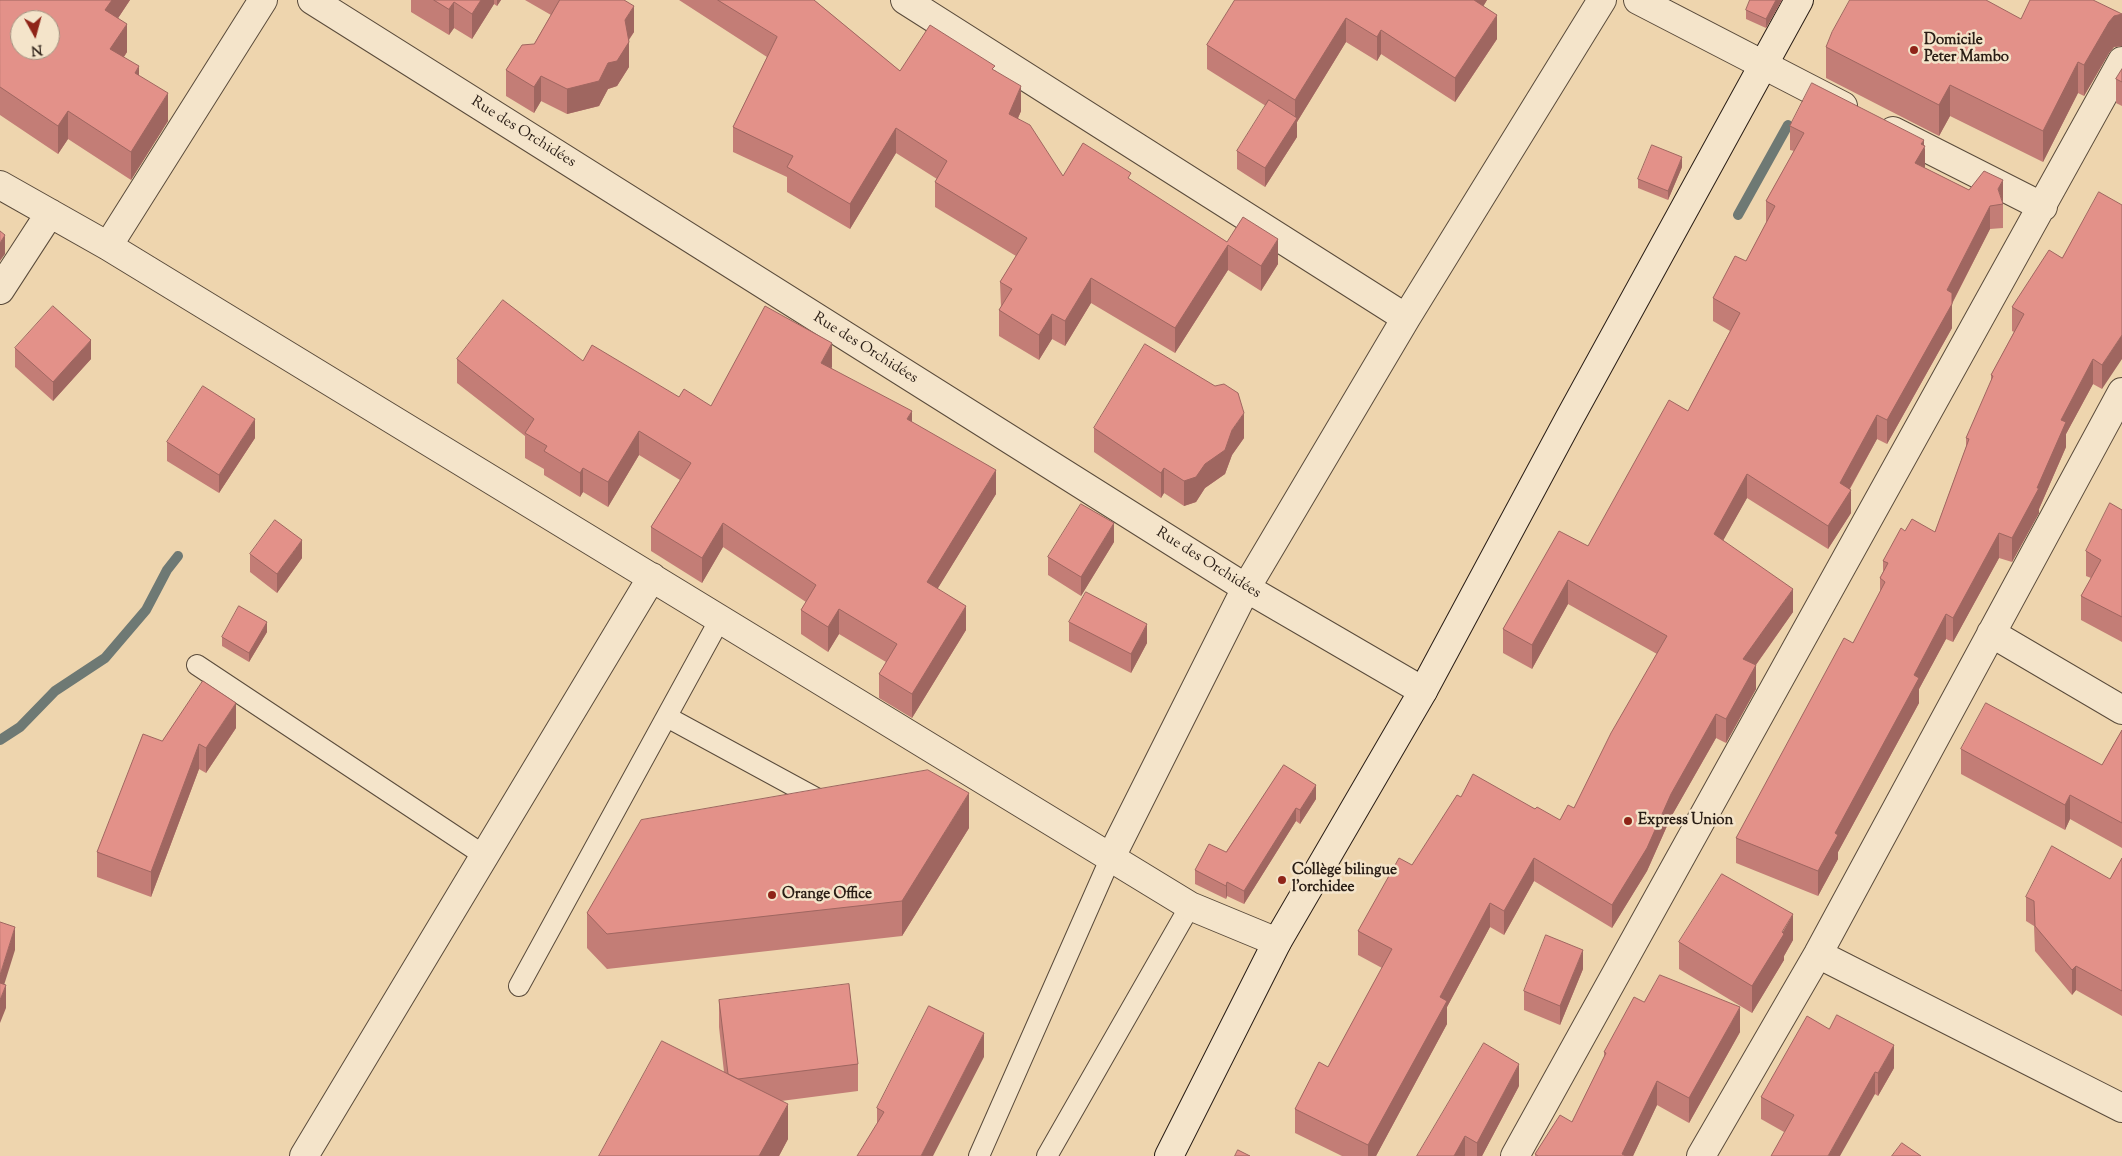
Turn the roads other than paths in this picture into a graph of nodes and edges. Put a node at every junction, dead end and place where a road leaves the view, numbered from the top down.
1 (263, 0) edge
2 (312, 0) edge
3 (905, 0) edge
4 (1602, 0) edge
5 (1638, 0) edge
6 (1799, 0) edge
7 (2122, 61) edge
8 (1762, 65) junction
9 (0, 185) edge
10 (2043, 207) junction
11 (50, 213) junction
12 (108, 246) junction
13 (0, 290) edge
14 (1406, 318) junction
15 (2122, 392) edge
16 (652, 577) junction
17 (1246, 588) junction
18 (720, 619) junction
19 (1991, 633) junction
20 (196, 665) dead end
21 (1423, 691) junction
22 (2122, 710) edge
23 (667, 717) junction
24 (836, 809) edge
25 (485, 856) junction
26 (1111, 857) junction
27 (1190, 906) junction
28 (1276, 942) junction
29 (1818, 954) junction
30 (519, 986) dead end
31 (2122, 1108) edge
32 (304, 1156) edge
33 (979, 1156) edge
34 (1047, 1156) edge
35 (1169, 1156) edge
36 (1515, 1156) edge
37 (1701, 1156) edge

1 - 12 street
2 - 17 street, Rue des Orchidées
3 - 14 street
4 - 14 street
5 - 8 street
6 - 8 street
7 - 10 street
8 - 10 street
8 - 21 street
9 - 11 street
10 - 36 street
11 - 12 street
11 - 13 street
12 - 16 street
14 - 17 street
15 - 19 street
16 - 18 street
16 - 25 street
17 - 21 street, Rue des Orchidées
17 - 26 street
18 - 23 lane
18 - 26 street
19 - 22 street
19 - 29 street
20 - 25 lane
21 - 28 street
23 - 24 lane
23 - 30 lane
25 - 32 street
26 - 27 street
26 - 33 lane
27 - 28 street
27 - 34 lane
28 - 35 street
29 - 31 street
29 - 37 street

